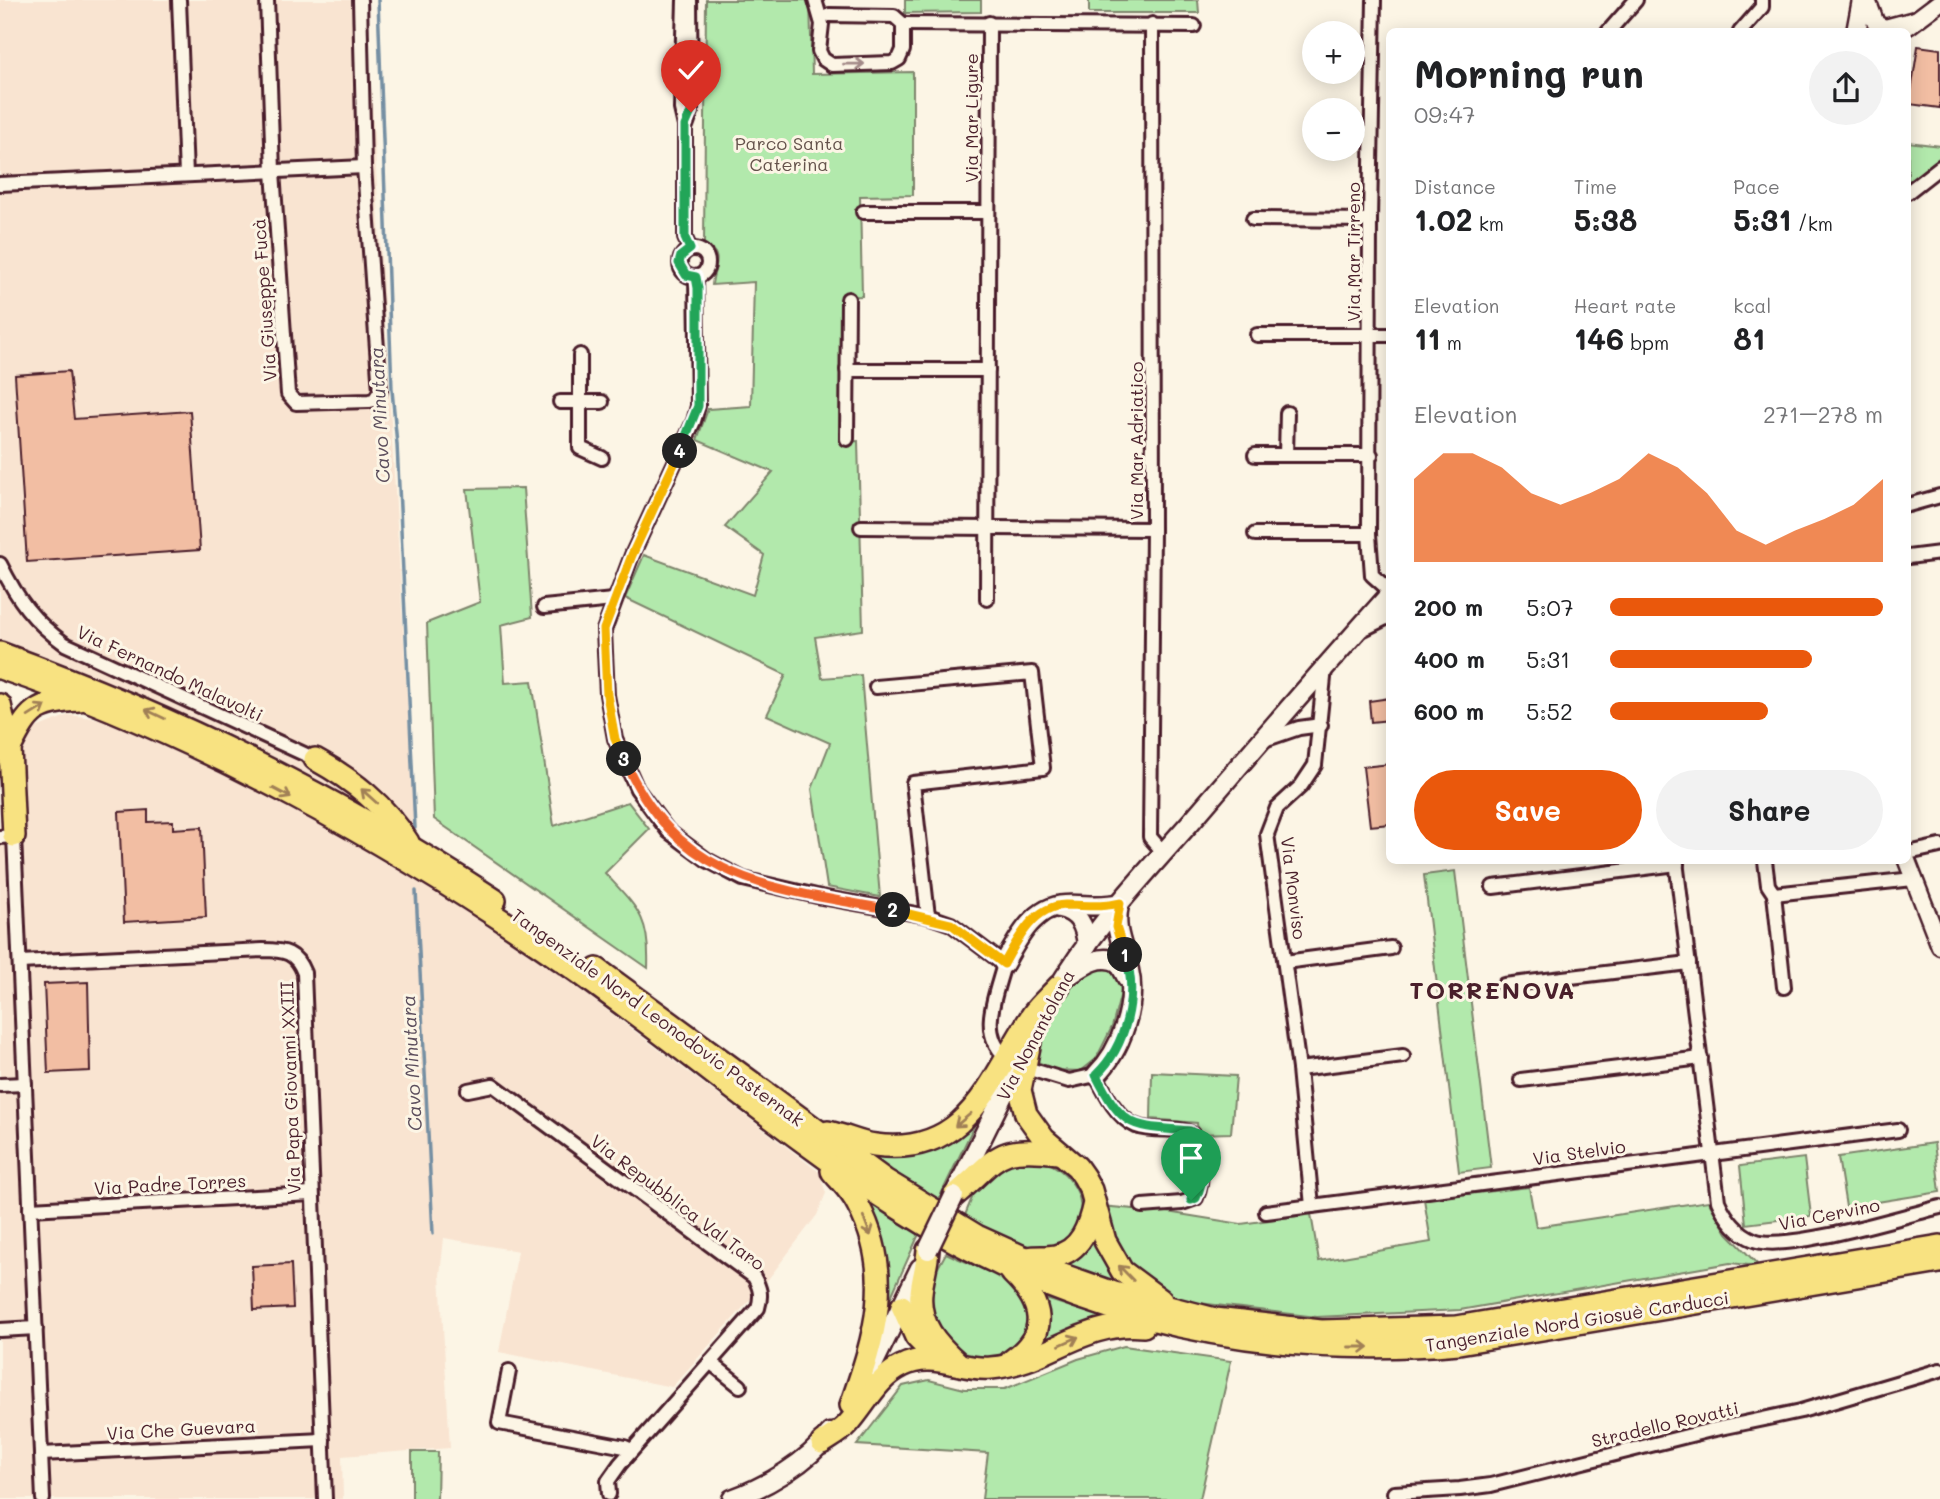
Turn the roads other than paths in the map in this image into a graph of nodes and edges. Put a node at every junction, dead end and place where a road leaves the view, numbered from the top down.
1 (179, 0) edge
2 (267, 0) edge
3 (360, 0) edge
4 (684, 0) edge
5 (690, 0) edge
6 (815, 0) edge
7 (835, 0) edge
8 (1374, 0) edge
9 (1636, 0) edge
10 (1762, 0) edge
11 (1864, 0) edge
12 (1940, 2) edge
13 (826, 20) junction
14 (1915, 20) junction
15 (903, 23) junction
16 (989, 23) junction
17 (1152, 24) junction
18 (1194, 26) dead end
19 (1612, 28) edge
20 (1744, 28) edge
21 (1857, 28) edge
22 (1905, 28) edge
23 (685, 126) junction
24 (364, 167) junction
25 (1940, 167) edge
26 (273, 171) junction
27 (186, 175) junction
28 (0, 184) edge
29 (1911, 190) edge
30 (863, 212) dead end
31 (988, 212) junction
32 (1253, 219) dead end
33 (1370, 220) junction
34 (690, 249) junction
35 (696, 277) junction
36 (848, 299) dead end
37 (1257, 335) dead end
38 (1370, 335) junction
39 (1386, 335) edge
40 (580, 355) dead end
41 (848, 370) junction
42 (988, 370) junction
43 (559, 402) dead end
44 (580, 402) junction
45 (603, 402) dead end
46 (1287, 413) dead end
47 (847, 439) dead end
48 (1371, 454) junction
49 (1255, 455) dead end
50 (1286, 455) junction
51 (602, 458) dead end
52 (1940, 496) edge
53 (1911, 504) edge
54 (862, 527) dead end
55 (987, 528) junction
56 (1153, 529) junction
57 (1255, 534) dead end
58 (1369, 534) junction
59 (0, 551) edge
60 (1940, 552) edge
61 (1911, 557) edge
62 (1, 565) edge
63 (1386, 589) edge
64 (1386, 597) edge
65 (987, 599) dead end
66 (613, 600) junction
67 (544, 607) dead end
68 (1386, 618) edge
69 (1349, 639) junction
70 (0, 653) edge
71 (0, 668) edge
72 (1325, 668) junction
73 (876, 687) dead end
74 (83, 700) junction
75 (0, 705) edge
76 (1321, 725) junction
77 (1287, 732) junction
78 (1257, 742) junction
79 (10, 748) junction
80 (1316, 751) junction
81 (315, 759) joint
82 (7, 836) edge
83 (1940, 846) edge
84 (411, 847) junction
85 (1163, 852) junction
86 (1911, 852) edge
87 (1661, 864) edge
88 (1676, 864) edge
89 (1765, 864) edge
90 (1909, 864) edge
91 (1913, 879) junction
92 (1493, 887) dead end
93 (1774, 894) junction
94 (1120, 903) junction
95 (1048, 908) junction
96 (928, 916) junction
97 (1087, 945) junction
98 (1940, 946) edge
99 (1391, 948) dead end
100 (20, 962) junction
101 (1285, 962) junction
102 (1004, 964) junction
103 (1689, 964) junction
104 (1061, 983) junction
105 (1130, 983) junction
106 (1504, 985) dead end
107 (1784, 986) dead end
108 (1031, 1037) junction
109 (1005, 1056) dead end
110 (1403, 1056) dead end
111 (1701, 1058) junction
112 (1298, 1069) junction
113 (1033, 1070) dead end
114 (1096, 1075) junction
115 (1521, 1080) dead end
116 (25, 1084) junction
117 (0, 1085) edge
118 (468, 1090) dead end
119 (1898, 1130) dead end
120 (815, 1139) junction
121 (1712, 1152) junction
122 (1058, 1153) junction
123 (312, 1194) junction
124 (954, 1196) junction
125 (1094, 1203) junction
126 (1142, 1206) dead end
127 (1312, 1206) junction
128 (1940, 1207) edge
129 (30, 1209) junction
130 (902, 1210) joint
131 (932, 1210) joint
132 (1266, 1212) dead end
133 (928, 1250) junction
134 (1938, 1255) edge
135 (1016, 1264) junction
136 (902, 1306) junction
137 (1182, 1311) junction
138 (36, 1328) junction
139 (0, 1330) edge
140 (1199, 1331) junction
141 (710, 1362) junction
142 (950, 1362) junction
143 (1005, 1365) junction
144 (1940, 1370) edge
145 (509, 1371) dead end
146 (740, 1386) dead end
147 (851, 1405) junction
148 (323, 1440) junction
149 (822, 1443) junction
150 (632, 1450) junction
151 (41, 1454) junction
152 (1394, 1493) dead end
153 (610, 1498) edge
154 (43, 1499) edge
155 (325, 1499) edge
156 (732, 1499) edge

1 - 27 street
2 - 26 street, Via Giuseppe Fucà
3 - 24 street, Via Giuseppe Fucà
4 - 23 street
5 - 23 street
6 - 13 street
7 - 13 street
8 - 33 street, Via Mar Tirreno
9 - 19 street
10 - 20 street
11 - 14 street
11 - 21 main road
12 - 14 street
13 - 15 street
13 -> 15 street
14 - 22 street
15 - 16 street
16 - 17 street
16 - 31 street, Via Mar Ligure
17 - 18 street
17 - 56 street, Via Mar Adriatico
23 - 34 street
24 - 26 street
24 - 26 street, Via Giuseppe Fucà
25 - 29 street
26 - 27 street
27 - 28 street
30 - 31 street
31 - 42 street, Via Mar Ligure
32 - 33 street
33 - 38 street, Via Mar Tirreno
34 - 35 street
34 - 35 street
35 - 66 street
36 - 41 street
37 - 38 street
38 - 39 street, Via Mar Tirreno
38 - 48 street, Via Mar Tirreno
40 - 44 street
41 - 42 street
41 - 47 street
42 - 55 street, Via Mar Ligure
43 - 44 street
44 - 45 street
44 - 51 street
46 - 50 street
48 - 50 street
48 - 58 street, Via Mar Tirreno
49 - 50 street
52 - 53 street
54 - 55 street
55 - 56 street
55 - 65 street, Via Mar Ligure
56 - 85 street, Via Mar Adriatico
57 - 58 street
58 - 63 street, Via Mar Tirreno
59 - 62 street, Via Fernando Malavolti
60 - 61 street
62 - 81 street, Via Fernando Malavolti
64 - 69 main road, Via Nonantolana
66 - 67 street
66 - 96 street
68 - 69 street
69 - 72 main road, Via Nonantolana
84 -> 70 highway, Tangenziale Nord Leonodovic Pasternak
71 - 74 highway, Tangenziale Nord Leonodovic Pasternak
72 - 76 street, Via Monviso
72 - 78 main road, Via Nonantolana
73 - 96 street
79 -> 74 highway
74 -> 120 highway, Tangenziale Nord Leonodovic Pasternak
75 - 79 highway
76 - 77 street
76 - 80 street, Via Monviso
77 - 78 street
77 - 80 street
78 - 85 main road, Via Nonantolana
79 - 82 highway
80 - 101 street, Via Monviso
84 -> 81 highway
82 - 100 street
83 - 86 street
84 - 120 highway, Tangenziale Nord Leonodovic Pasternak
85 - 94 main road, Via Nonantolana
87 - 92 street, Via Cervino
88 - 103 street, Via Cervino
89 - 93 street
90 - 91 street
91 - 93 street
91 - 98 street
93 - 107 street
94 - 95 main road
94 - 97 main road, Via Nonantolana
94 - 105 main road
95 - 97 main road
95 - 102 main road
96 - 102 street
97 - 104 main road, Via Nonantolana
99 - 101 street, Via Monviso
100 - 116 street
100 - 123 street, Via Papa Giovanni XXIII
101 - 112 street, Via Monviso
102 - 109 street, Via Nonantolana
103 - 106 street
103 - 111 street, Via Cervino
104 - 105 main road
104 - 108 main road, Via Nonantolana
104 -> 120 highway
105 - 114 main road
108 - 122 highway
108 - 124 main road, Via Nonantolana
110 - 112 street
111 - 115 street
111 - 121 street, Via Cervino
112 - 127 street, Via Monviso
113 - 114 street, Via Nonantolana
114 - 126 street
116 - 117 street
116 - 129 street
118 - 141 street, Via Repubblica Val Taro
119 - 121 street, Via Stelvio
120 - 130 highway, Tangenziale Nord Leonodovic Pasternak
120 - 131 highway, Tangenziale Nord Leonodovic Pasternak
120 -> 147 highway
121 - 127 street, Via Stelvio
121 - 128 street, Via Cervino
122 - 124 highway
122 - 125 highway
123 - 129 street, Via Padre Torres
123 - 148 street, Via Papa Giovanni XXIII
124 - 133 main road, Via Nonantolana, bridge
125 - 135 highway
137 -> 125 highway
127 - 132 street, Via Stelvio
129 - 138 street
130 - 135 highway, Tangenziale Nord Giosuè Carducci
131 - 135 highway, Tangenziale Nord Giosuè Carducci
133 - 136 main road, Via Nonantolana
133 - 142 highway
134 - 137 highway, Tangenziale Nord Giosuè Carducci
140 -> 134 highway, Tangenziale Nord Giosuè Carducci
135 - 137 highway, Tangenziale Nord Giosuè Carducci
135 - 140 highway, Tangenziale Nord Giosuè Carducci
135 - 143 highway
136 - 142 highway
136 - 147 main road, Via Nonantolana
138 - 139 street
138 - 151 street
143 -> 140 highway
141 - 146 street
141 - 150 street, Via Repubblica Val Taro
142 - 143 highway
142 - 149 highway
144 - 152 street, Stradello Rovatti
145 - 150 street
147 - 149 main road, Via Nonantolana
148 - 151 street, Via Che Guevara
148 - 155 street, Via Papa Giovanni XXIII
149 - 156 main road, Via Nonantolana
150 - 153 street, Via Repubblica Val Taro
151 - 154 street

